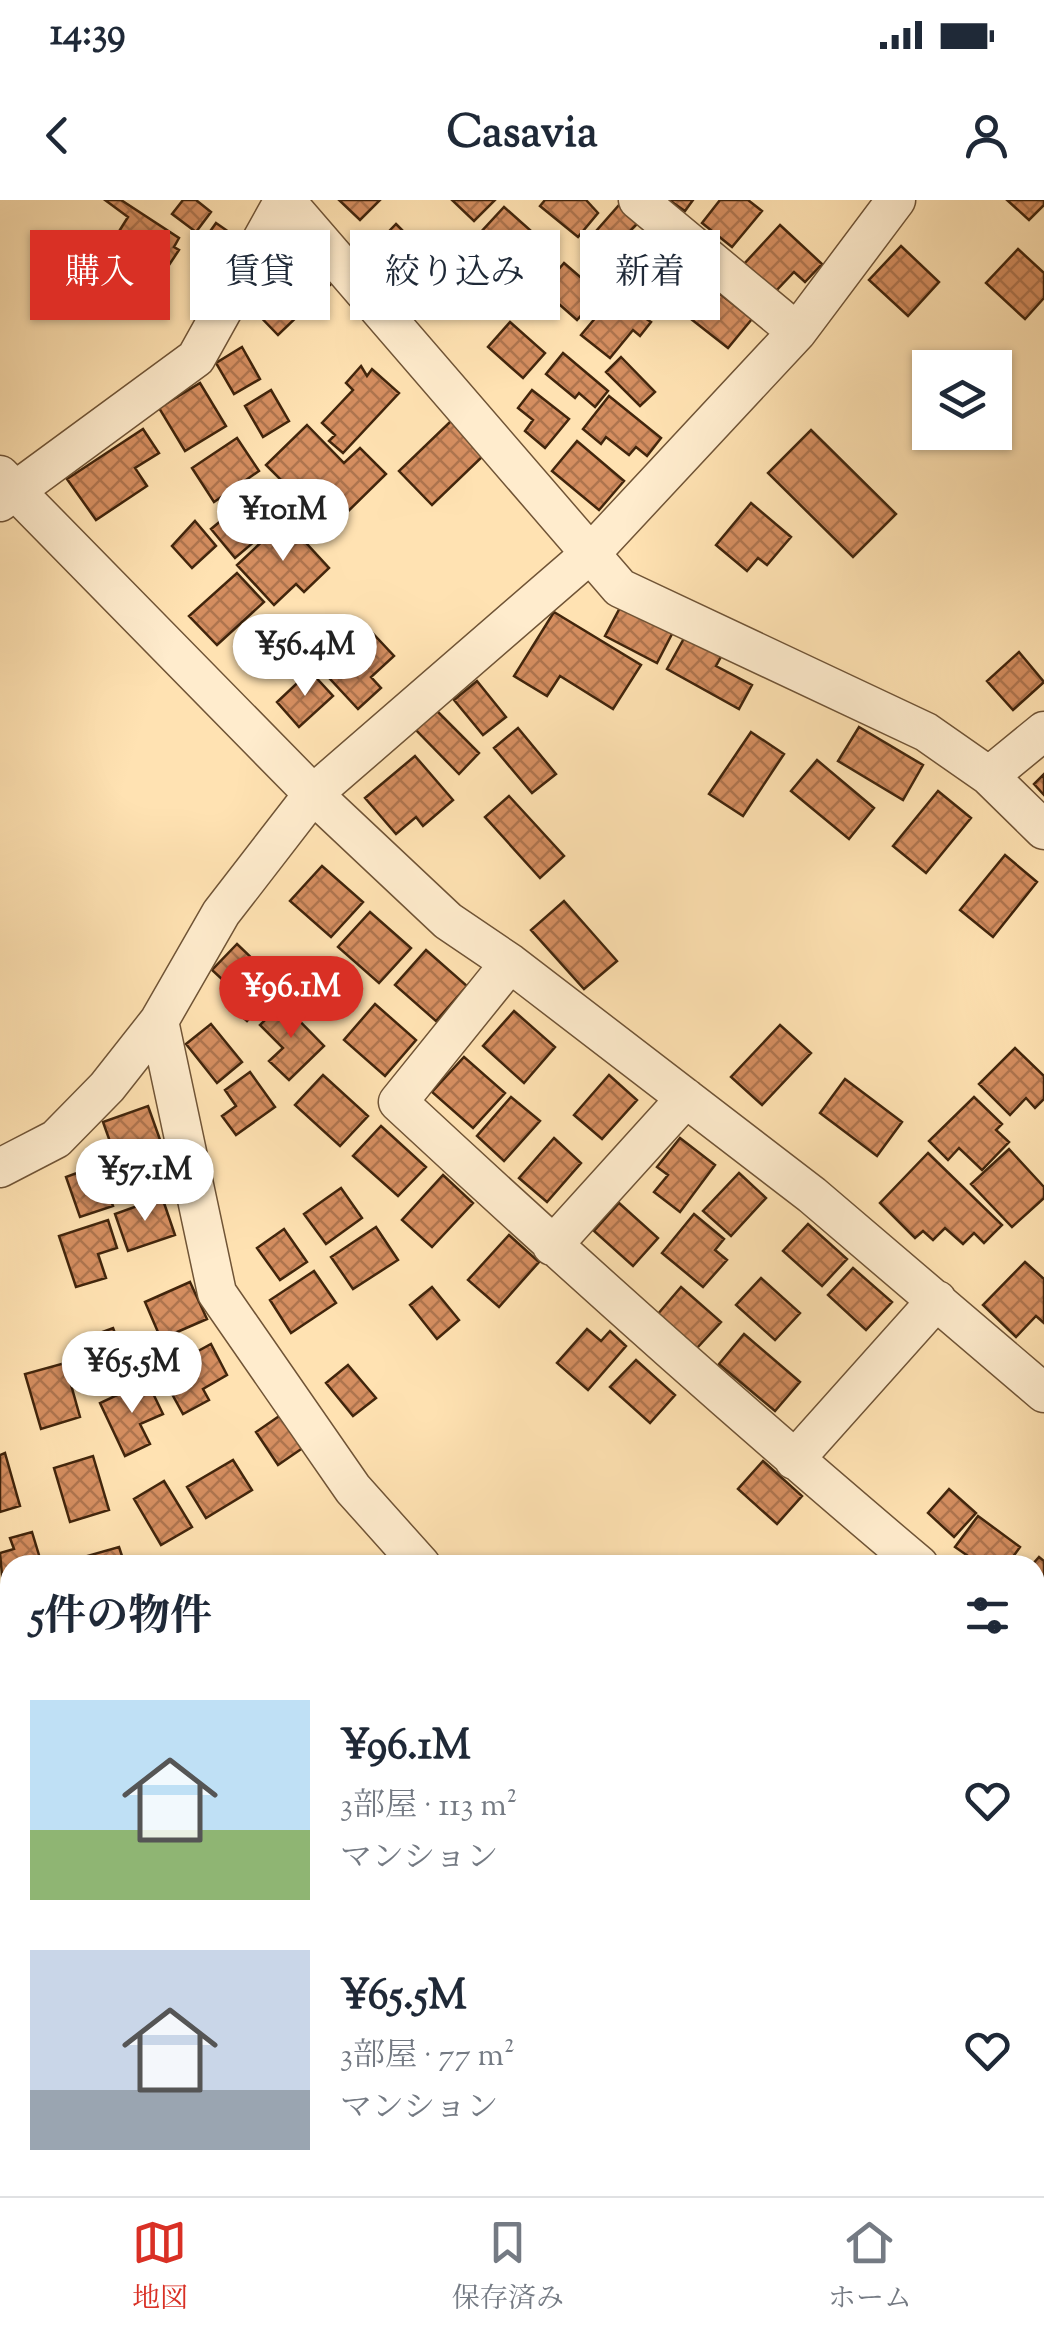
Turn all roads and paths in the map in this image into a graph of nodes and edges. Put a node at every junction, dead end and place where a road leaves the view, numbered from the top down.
1 (285, 200) edge
2 (638, 200) edge
3 (896, 200) edge
4 (797, 332) junction
5 (5, 489) edge
6 (592, 553) junction
7 (1044, 731) edge
8 (989, 776) junction
9 (313, 794) junction
10 (1044, 830) edge
11 (510, 963) junction
12 (159, 1021) junction
13 (686, 1098) junction
14 (0, 1168) edge
15 (552, 1246) junction
16 (937, 1300) junction
17 (1044, 1393) edge
18 (794, 1460) junction
19 (411, 1555) edge
20 (907, 1555) edge

1 - 5 street
1 - 6 street
2 - 4 street
3 - 4 street
4 - 6 street
5 - 9 street
6 - 8 street
6 - 9 street
7 - 8 street
8 - 10 street
9 - 11 street
9 - 12 street
11 - 13 street
11 - 15 street
12 - 14 street
12 - 19 street
13 - 15 street
13 - 16 street
15 - 18 street
16 - 17 street
16 - 18 street
18 - 20 street

